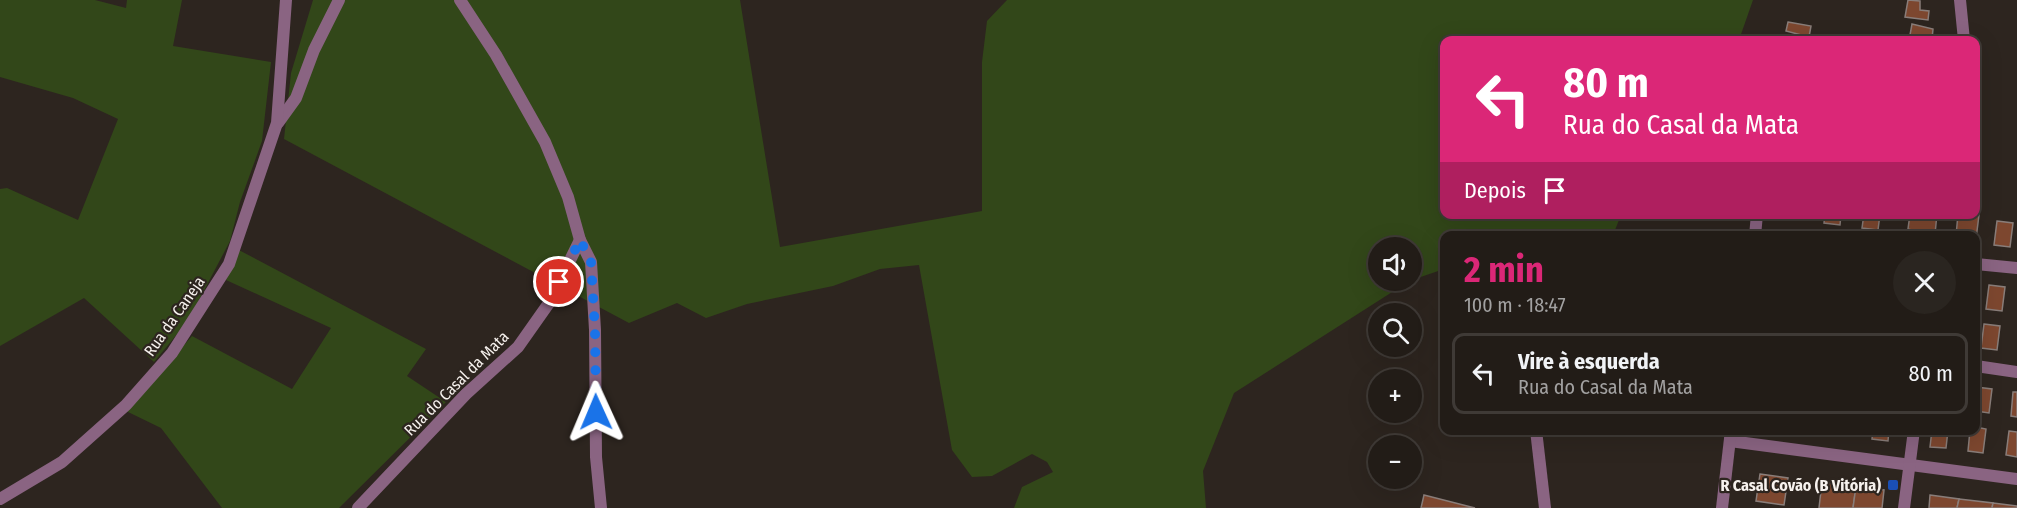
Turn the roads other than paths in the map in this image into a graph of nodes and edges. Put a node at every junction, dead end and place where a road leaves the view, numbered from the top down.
1 (286, 0) edge
2 (339, 0) edge
3 (460, 0) edge
4 (1960, 0) edge
5 (1964, 36) edge
6 (277, 123) junction
7 (580, 240) junction
8 (1980, 264) edge
9 (2017, 268) edge
10 (1980, 367) edge
11 (2017, 372) edge
12 (1537, 435) edge
13 (1913, 435) edge
14 (1730, 436) edge
15 (1910, 465) junction
16 (2017, 479) edge
17 (0, 499) edge
18 (358, 508) edge
19 (601, 508) edge
20 (1545, 508) edge
21 (1722, 508) edge
22 (1904, 508) edge

1 - 6 street
2 - 6 street
3 - 7 street
4 - 5 street
6 - 17 street, Rua da Caneja
7 - 18 street, Rua do Casal da Mata
7 - 19 street
8 - 9 street
10 - 11 street
12 - 20 street
13 - 15 street
14 - 15 street
14 - 21 street
15 - 16 street
15 - 22 street

